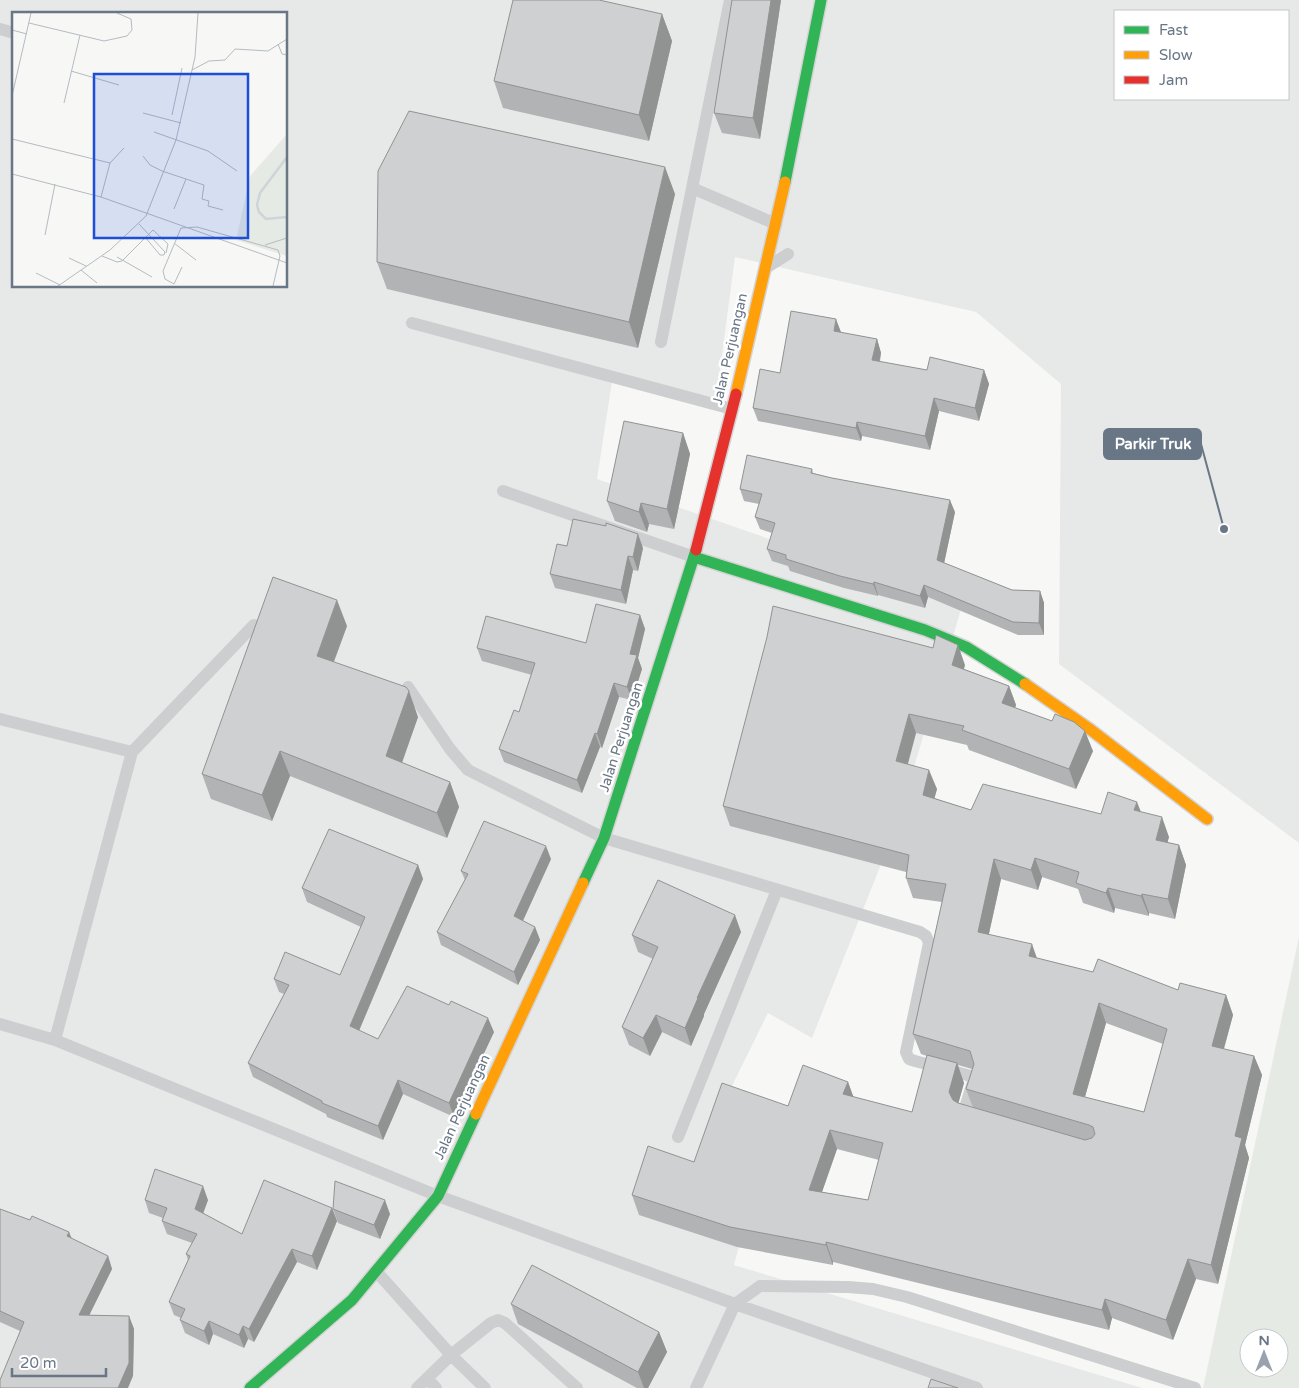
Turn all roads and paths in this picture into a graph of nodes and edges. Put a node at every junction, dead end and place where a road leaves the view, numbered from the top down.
1 (730, 0) edge
2 (821, 0) edge
3 (692, 188) junction
4 (776, 224) junction
5 (788, 254) dead end
6 (764, 269) junction
7 (412, 323) dead end
8 (661, 342) dead end
9 (732, 409) junction
10 (503, 491) dead end
11 (694, 557) junction
12 (254, 625) edge
13 (408, 687) edge
14 (0, 719) edge
15 (132, 752) junction
16 (1208, 819) dead end
17 (604, 838) junction
18 (777, 890) junction
19 (0, 1024) edge
20 (54, 1040) junction
21 (985, 1120) edge
22 (678, 1137) dead end
23 (438, 1196) junction
24 (376, 1271) junction
25 (735, 1304) junction
26 (451, 1355) junction
27 (428, 1378) junction
28 (250, 1388) edge
29 (417, 1388) edge
30 (436, 1388) edge
31 (484, 1388) edge
32 (577, 1388) edge
33 (696, 1388) edge
34 (977, 1388) edge
35 (1195, 1388) edge

1 - 3 lane
2 - 4 street, Jalan Perjuangan
3 - 4 lane
3 - 8 lane
4 - 6 street, Jalan Perjuangan
5 - 6 lane
6 - 9 street, Jalan Perjuangan
7 - 9 lane
9 - 11 street, Jalan Perjuangan
10 - 11 lane
11 - 16 street
11 - 17 street, Jalan Perjuangan
12 - 15 lane
13 - 17 lane
14 - 15 lane
15 - 20 lane
17 - 18 lane
17 - 23 street, Jalan Perjuangan
18 - 21 lane
18 - 22 lane
19 - 20 lane
20 - 23 lane
23 - 24 street, Jalan Perjuangan
23 - 25 lane
24 - 26 lane
24 - 28 street, Jalan Perjuangan
25 - 33 lane
25 - 34 lane
25 - 35 lane
26 - 27 lane
26 - 31 lane
26 - 32 lane
27 - 29 lane
27 - 30 lane

